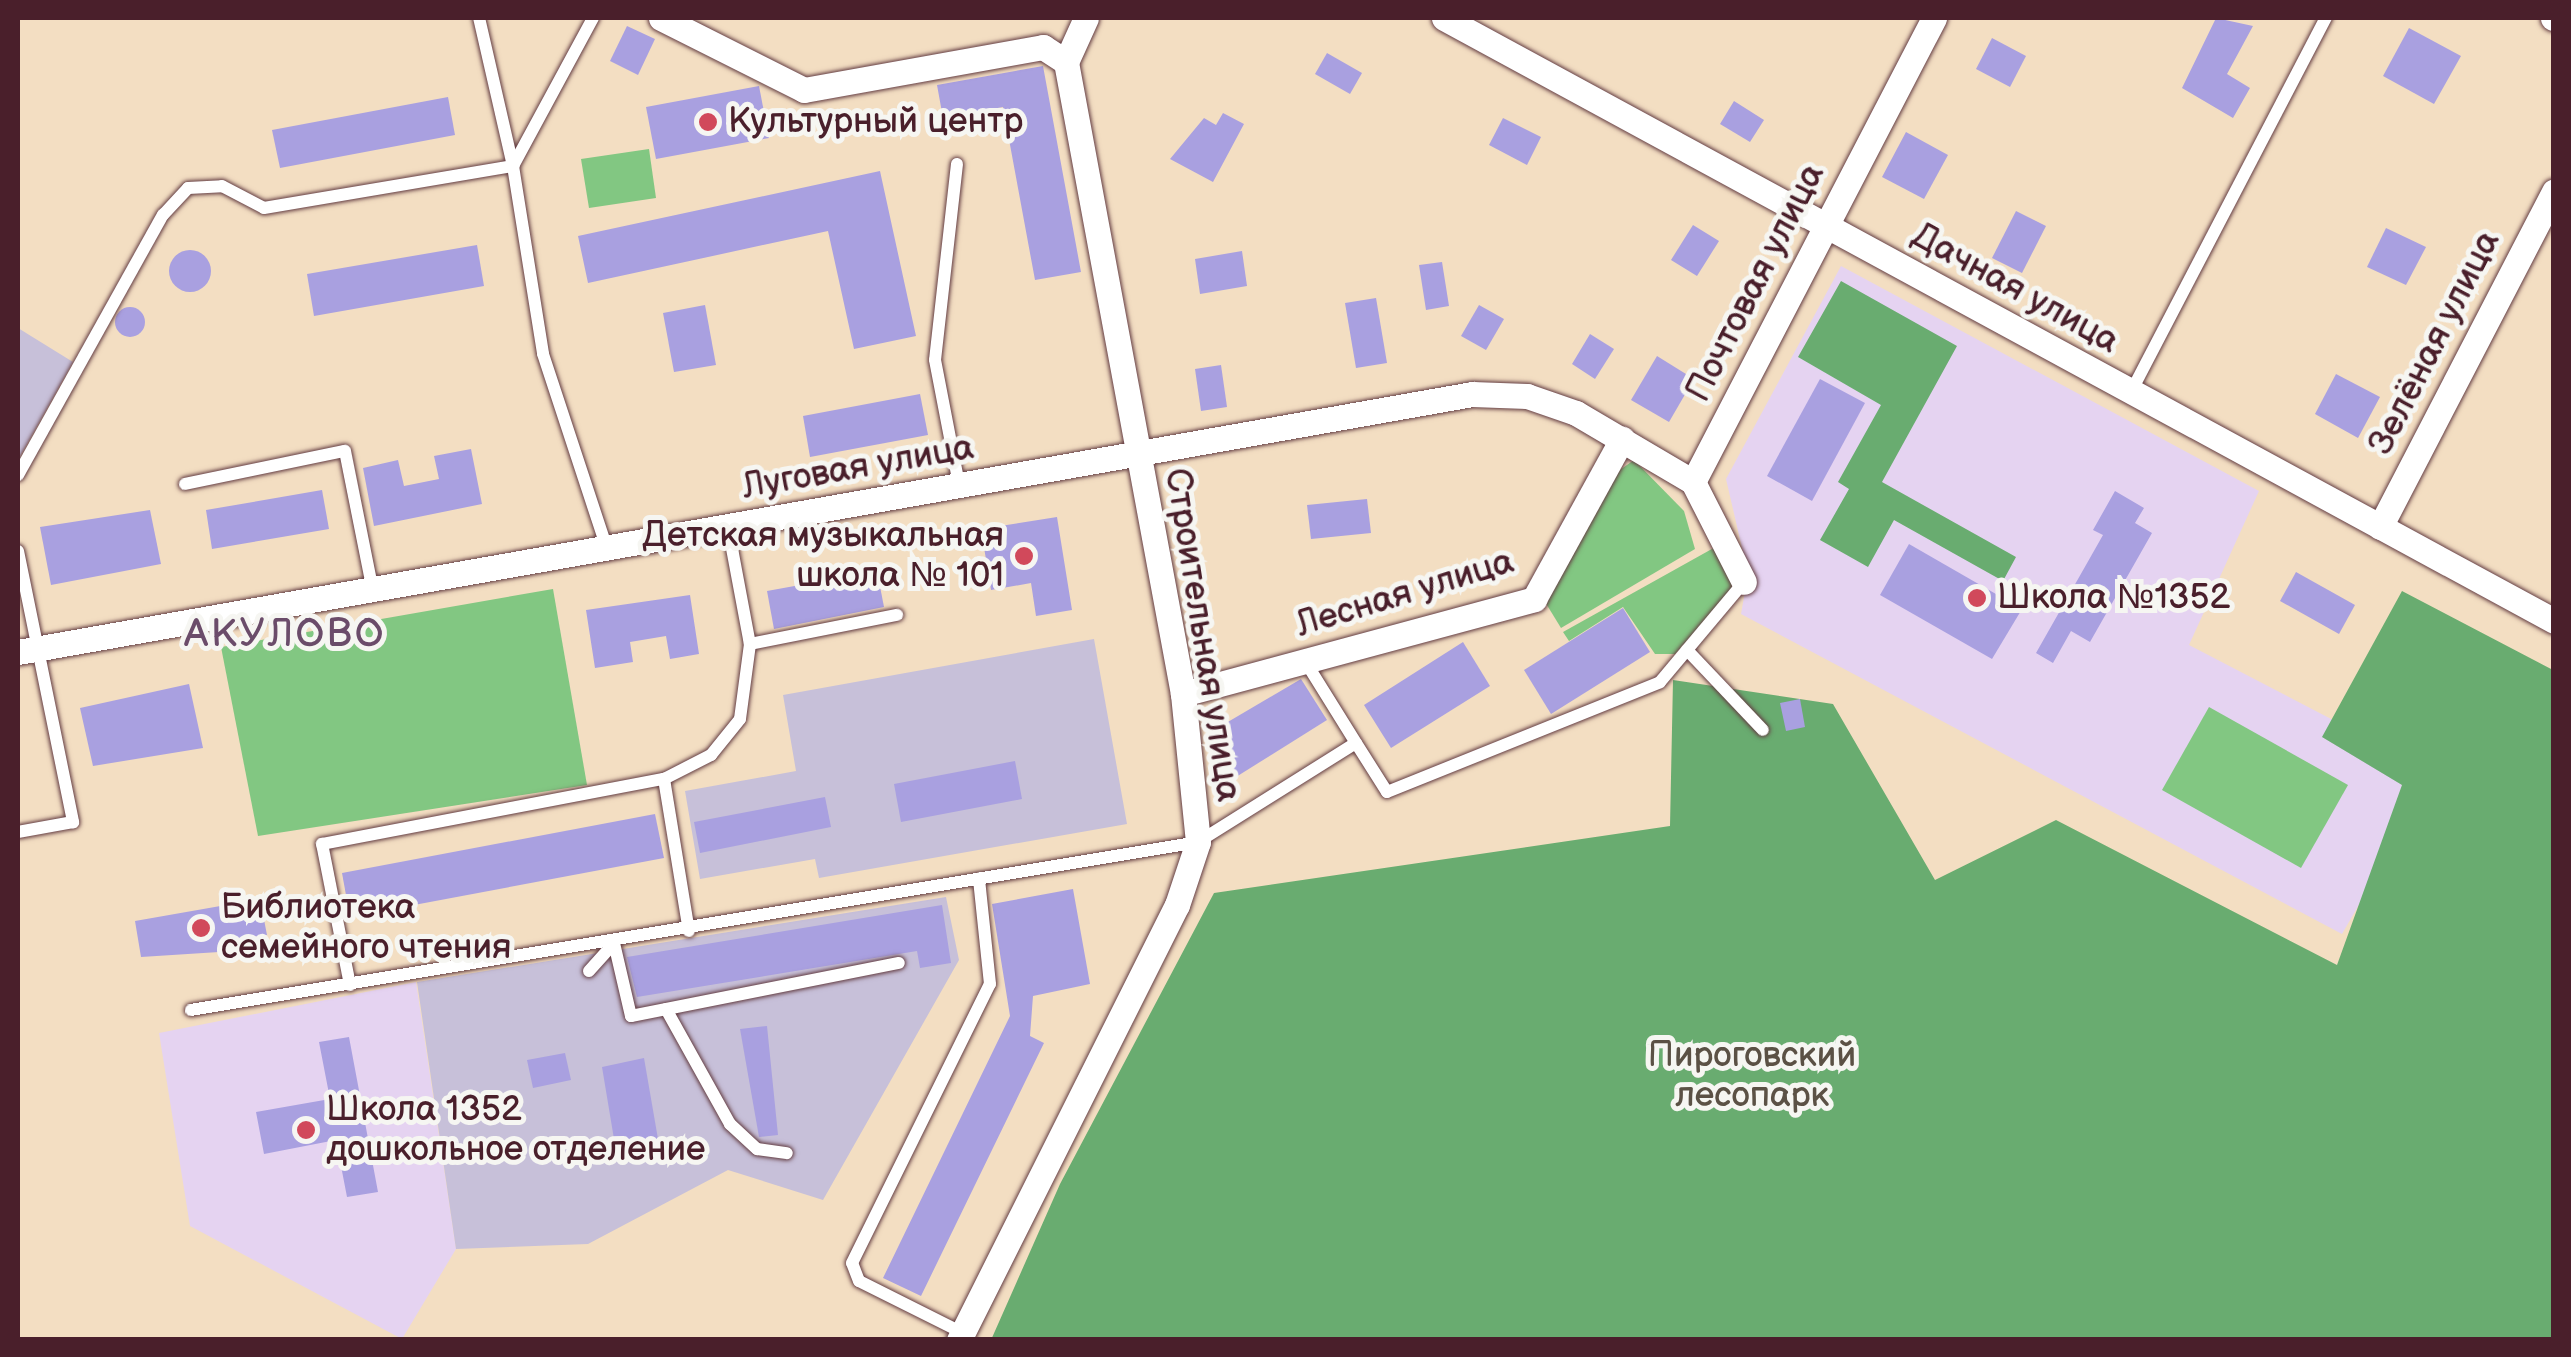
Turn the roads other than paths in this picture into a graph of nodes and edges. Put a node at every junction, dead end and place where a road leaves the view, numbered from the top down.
1 (480, 18) edge
2 (593, 18) edge
3 (661, 18) edge
4 (1086, 18) edge
5 (1444, 18) edge
6 (1934, 18) edge
7 (2326, 18) edge
8 (1066, 62) junction
9 (957, 164) dead end
10 (513, 166) junction
11 (2554, 192) edge
12 (1824, 226) junction
13 (2131, 392) junction
14 (1622, 439) junction
15 (1139, 455) junction
16 (18, 475) edge
17 (1692, 482) junction
18 (185, 484) dead end
19 (959, 486) junction
20 (728, 527) junction
21 (2380, 527) junction
22 (607, 549) junction
23 (18, 551) edge
24 (1744, 582) joint
25 (373, 590) junction
26 (897, 615) dead end
27 (2554, 621) edge
28 (750, 644) junction
29 (28, 650) edge
30 (1687, 650) junction
31 (1305, 661) junction
32 (1182, 694) junction
33 (1763, 730) dead end
34 (1356, 743) junction
35 (664, 778) junction
36 (18, 832) edge
37 (1198, 842) junction
38 (979, 879) junction
39 (690, 930) junction
40 (614, 943) junction
41 (899, 963) dead end
42 (589, 971) dead end
43 (350, 984) junction
44 (666, 1009) junction
45 (191, 1010) dead end
46 (787, 1153) dead end
47 (961, 1336) edge

1 - 10 lane
2 - 10 lane
3 - 8 street
4 - 8 street
5 - 12 street, Дачная улица
6 - 12 street, Почтовая улица
7 - 13 lane
8 - 15 street, Строительная улица
9 - 19 lane
10 - 16 lane
10 - 22 lane
11 - 21 street, Зелёная улица
12 - 13 street, Дачная улица
12 - 17 street, Почтовая улица
13 - 21 street, Дачная улица
14 - 15 street, Луговая улица
14 - 17 street, Луговая улица
14 - 31 street, Лесная улица
15 - 19 street, Луговая улица
15 - 32 street, Строительная улица
17 - 24 street
18 - 25 lane
19 - 20 street, Луговая улица
20 - 22 street, Луговая улица
20 - 28 lane
21 - 27 street, Дачная улица
22 - 25 street, Луговая улица
23 - 29 lane
24 - 30 lane
25 - 29 street, Луговая улица
26 - 28 lane
28 - 35 lane
29 - 36 lane
30 - 33 lane
30 - 34 lane
31 - 32 street, Лесная улица
31 - 34 lane
32 - 37 street, Строительная улица
34 - 37 lane
35 - 39 lane
35 - 43 lane
37 - 38 lane
37 - 47 street, Строительная улица
38 - 39 lane
38 - 47 lane
39 - 40 lane
40 - 42 lane
40 - 43 lane
40 - 44 lane
41 - 44 lane
43 - 45 lane
44 - 46 lane

